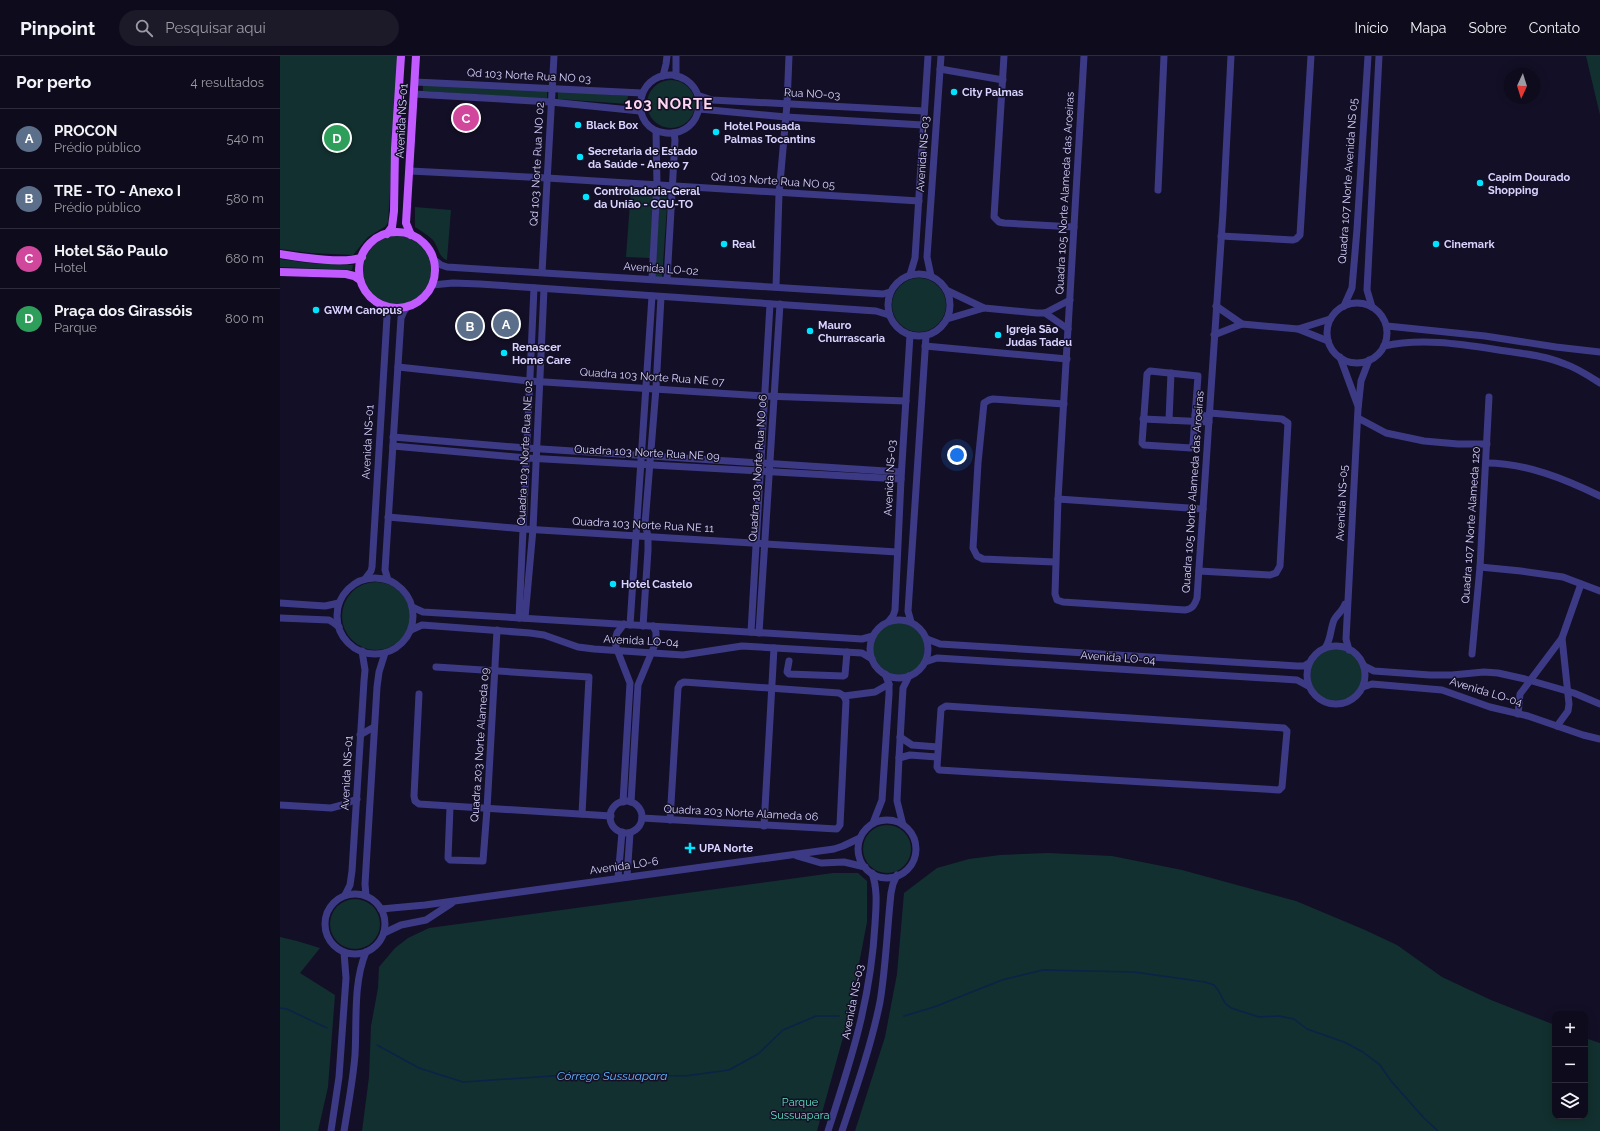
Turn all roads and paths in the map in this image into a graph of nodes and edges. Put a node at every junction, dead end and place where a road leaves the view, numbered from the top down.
1 (401, 56) edge
2 (416, 56) edge
3 (554, 56) edge
4 (667, 56) edge
5 (676, 56) edge
6 (789, 56) edge
7 (928, 56) edge
8 (941, 56) edge
9 (1004, 56) edge
10 (1084, 56) edge
11 (1164, 56) edge
12 (1231, 56) edge
13 (1311, 56) edge
14 (1368, 56) edge
15 (1380, 56) edge
16 (940, 69) junction
17 (663, 76) junction
18 (676, 76) junction
19 (1003, 80) junction
20 (415, 82) junction
21 (552, 89) junction
22 (642, 93) junction
23 (414, 94) junction
24 (700, 96) junction
25 (551, 102) junction
26 (787, 104) junction
27 (699, 109) junction
28 (640, 111) junction
29 (924, 111) junction
30 (786, 117) junction
31 (923, 125) junction
32 (656, 131) junction
33 (674, 133) junction
34 (410, 171) junction
35 (547, 178) junction
36 (657, 185) junction
37 (672, 186) junction
38 (1158, 190) dead end
39 (779, 194) junction
40 (919, 201) junction
41 (1074, 227) junction
42 (387, 234) junction
43 (411, 235) junction
44 (1221, 236) junction
45 (280, 254) edge
46 (362, 257) junction
47 (433, 259) junction
48 (280, 272) edge
49 (542, 272) junction
50 (910, 275) junction
51 (931, 276) junction
52 (652, 279) junction
53 (360, 280) junction
54 (667, 280) junction
55 (432, 285) junction
56 (776, 287) junction
57 (534, 288) junction
58 (544, 289) junction
59 (946, 290) junction
60 (890, 292) junction
61 (652, 296) junction
62 (662, 297) junction
63 (1070, 300) junction
64 (770, 304) junction
65 (780, 304) junction
66 (382, 305) junction
67 (408, 306) junction
68 (1216, 306) junction
69 (1344, 306) junction
70 (1372, 307) junction
71 (984, 308) junction
72 (1045, 313) junction
73 (889, 315) junction
74 (947, 319) junction
75 (1330, 319) junction
76 (1242, 324) junction
77 (1386, 326) junction
78 (1298, 329) junction
79 (1068, 330) junction
80 (910, 335) junction
81 (1214, 335) junction
82 (926, 336) junction
83 (1328, 341) junction
84 (925, 346) junction
85 (1384, 346) junction
86 (1600, 352) edge
87 (1340, 358) junction
88 (1066, 360) junction
89 (1369, 360) junction
90 (398, 367) junction
91 (1171, 373) junction
92 (529, 381) junction
93 (540, 381) junction
94 (1600, 383) edge
95 (646, 388) junction
96 (656, 388) junction
97 (764, 396) junction
98 (774, 396) junction
99 (1489, 397) dead end
100 (906, 401) junction
101 (1064, 404) junction
102 (1358, 408) junction
103 (1209, 417) junction
104 (1194, 418) junction
105 (1358, 418) junction
106 (1144, 419) junction
107 (1169, 420) junction
108 (393, 437) junction
109 (1487, 444) junction
110 (393, 446) junction
111 (526, 448) junction
112 (536, 449) junction
113 (641, 456) junction
114 (650, 456) junction
115 (527, 458) junction
116 (535, 458) junction
117 (760, 463) junction
118 (1486, 463) junction
119 (641, 464) junction
120 (769, 464) junction
121 (650, 465) junction
122 (760, 471) junction
123 (768, 472) junction
124 (901, 475) junction
125 (1600, 496) edge
126 (1058, 499) junction
127 (1203, 509) junction
128 (388, 517) junction
129 (524, 529) junction
130 (533, 529) junction
131 (636, 536) junction
132 (648, 536) junction
133 (755, 543) junction
134 (764, 544) junction
135 (897, 552) junction
136 (1055, 562) junction
137 (1480, 567) junction
138 (1199, 571) junction
139 (365, 580) junction
140 (388, 580) junction
141 (1581, 584) junction
142 (1600, 590) edge
143 (1348, 598) junction
144 (280, 603) edge
145 (340, 603) junction
146 (412, 607) junction
147 (280, 618) edge
148 (522, 618) junction
149 (889, 621) junction
150 (911, 622) junction
151 (627, 625) junction
152 (643, 626) junction
153 (653, 626) junction
154 (339, 627) junction
155 (411, 630) junction
156 (497, 630) junction
157 (751, 632) junction
158 (759, 633) junction
159 (873, 636) junction
160 (1562, 638) junction
161 (927, 639) junction
162 (774, 648) junction
163 (1325, 648) junction
164 (1349, 650) junction
165 (362, 651) junction
166 (617, 651) junction
167 (847, 652) junction
168 (385, 653) junction
169 (652, 653) junction
170 (1472, 654) dead end
171 (872, 659) junction
172 (789, 661) dead end
173 (925, 662) junction
174 (1309, 663) junction
175 (1364, 666) junction
176 (436, 667) dead end
177 (496, 671) junction
178 (885, 674) junction
179 (909, 676) junction
180 (1530, 680) junction
181 (889, 684) junction
182 (1308, 686) junction
183 (1363, 687) junction
184 (773, 688) junction
185 (1568, 691) junction
186 (420, 694) dead end
187 (844, 696) junction
188 (1600, 704) edge
189 (1518, 714) junction
190 (1557, 726) junction
191 (374, 727) junction
192 (360, 735) junction
193 (900, 737) junction
194 (1600, 739) edge
195 (938, 747) junction
196 (937, 757) junction
197 (899, 758) junction
198 (357, 799) junction
199 (627, 802) junction
200 (280, 805) edge
201 (450, 807) junction
202 (487, 809) junction
203 (582, 814) junction
204 (611, 816) junction
205 (642, 818) junction
206 (670, 820) junction
207 (874, 823) junction
208 (903, 825) junction
209 (764, 826) junction
210 (622, 832) junction
211 (630, 833) junction
212 (860, 838) junction
213 (791, 855) junction
214 (865, 867) junction
215 (872, 873) junction
216 (897, 875) junction
217 (627, 877) junction
218 (618, 878) junction
219 (344, 895) junction
220 (366, 896) junction
221 (460, 900) junction
222 (381, 909) junction
223 (384, 933) junction
224 (344, 952) junction
225 (366, 952) junction
226 (331, 1131) edge
227 (344, 1131) edge
228 (828, 1131) edge
229 (842, 1131) edge

1 - 42 main road, Avenida NS-01
2 - 20 main road, Avenida NS-01
3 - 21 street, Qd 103 Norte Rua NO 02
4 - 17 street
5 - 18 street
6 - 26 street
7 - 29 street, Avenida NS-03
8 - 16 street, Avenida NS-03
9 - 19 street
10 - 41 street, Quadra 105 Norte Alameda das Aroeiras
11 - 38 street
12 - 44 street, Quadra 105 Norte Alameda das Aroeiras
13 - 44 street
14 - 69 street, Quadra 107 Norte Avenida NS 05
15 - 70 street, Quadra 107 Norte Avenida NS 05
16 - 19 street
16 - 51 street, Avenida NS-03
17 - 18 street
17 - 22 street
18 - 24 street
19 - 41 street
20 - 21 street, Qd 103 Norte Rua NO 03
20 - 23 main road, Avenida NS-01
21 - 22 street, Qd 103 Norte Rua NO 03
21 - 25 street, Qd 103 Norte Rua NO 02
22 - 28 street
23 - 25 street
23 - 34 main road, Avenida NS-01
24 - 26 street, Rua NO-03
24 - 27 street
25 - 28 street
25 - 35 street, Qd 103 Norte Rua NO 02
26 - 29 street, Rua NO-03
26 - 30 street
27 - 30 street
27 - 33 street
28 - 32 street
29 - 31 street, Avenida NS-03
30 - 31 street
30 - 39 street
31 - 40 street, Avenida NS-03
32 - 33 street
32 - 36 street
33 - 37 street
34 - 35 street, Qd 103 Norte Rua NO 05
34 - 43 main road, Avenida NS-01
35 - 36 street, Qd 103 Norte Rua NO 05
35 - 49 street, Qd 103 Norte Rua NO 02
36 - 37 street, Qd 103 Norte Rua NO 05
36 - 52 street
37 - 39 street, Qd 103 Norte Rua NO 05
37 - 54 street
39 - 40 street, Qd 103 Norte Rua NO 05
39 - 56 street
40 - 50 street, Avenida NS-03
41 - 63 street, Quadra 105 Norte Alameda das Aroeiras
42 - 43 main road
42 - 46 main road
43 - 47 main road
44 - 68 street, Quadra 105 Norte Alameda das Aroeiras
45 - 46 main road
46 - 53 main road
47 - 49 street, Avenida LO-02
47 - 55 main road
48 - 53 main road
49 - 52 street, Avenida LO-02
50 - 51 street
50 - 60 street
51 - 59 street
52 - 54 street, Avenida LO-02
53 - 66 main road
54 - 56 street, Avenida LO-02
55 - 57 street
55 - 67 main road
56 - 60 street, Avenida LO-02
57 - 58 street
57 - 92 street, Quadra 103 Norte Rua NE 02
58 - 61 street
58 - 93 street, Quadra 103 Norte Rua NE 02
59 - 71 street
59 - 74 street
60 - 73 street
61 - 62 street
61 - 95 street
62 - 64 street
62 - 96 street
63 - 72 street
63 - 79 street, Quadra 105 Norte Alameda das Aroeiras
64 - 65 street
64 - 97 street, Quadra 103 Norte Rua NO 06
65 - 73 street
65 - 98 street, Quadra 103 Norte Rua NO 06
66 - 67 main road
66 - 139 street, Avenida NS-01
67 - 90 street
68 - 76 street
68 - 81 street, Quadra 105 Norte Alameda das Aroeiras
69 - 70 street
69 - 75 street
70 - 77 street
71 - 72 street
71 - 74 street
72 - 79 street
73 - 80 street
74 - 82 street
75 - 78 street
75 - 83 street
76 - 78 street
76 - 81 street
77 - 85 street
77 - 86 street
78 - 83 street
79 - 88 street, Quadra 105 Norte Alameda das Aroeiras
80 - 82 street
80 - 100 street, Avenida NS-03
81 - 103 street, Quadra 105 Norte Alameda das Aroeiras
82 - 84 street
83 - 87 street
84 - 88 street
84 - 150 street
85 - 89 street
85 - 94 street
87 - 89 street
87 - 102 street
88 - 101 street, Quadra 105 Norte Alameda das Aroeiras
89 - 102 street
90 - 92 street, Quadra 103 Norte Rua NE 07
90 - 108 street
91 - 104 street
91 - 106 street
91 - 107 street
92 - 93 street, Quadra 103 Norte Rua NE 07
92 - 111 street, Quadra 103 Norte Rua NE 02
93 - 95 street, Quadra 103 Norte Rua NE 07
93 - 112 street, Quadra 103 Norte Rua NE 02
95 - 96 street, Quadra 103 Norte Rua NE 07
95 - 113 street
96 - 97 street, Quadra 103 Norte Rua NE 07
96 - 114 street
97 - 98 street, Quadra 103 Norte Rua NE 07
97 - 117 street, Quadra 103 Norte Rua NO 06
98 - 100 street, Quadra 103 Norte Rua NE 07
98 - 120 street, Quadra 103 Norte Rua NO 06
99 - 109 street, Quadra 107 Norte Alameda 120
100 - 124 street, Avenida NS-03
101 - 126 street, Quadra 105 Norte Alameda das Aroeiras
101 - 136 street
102 - 105 street, Avenida NS-05
103 - 104 street
103 - 127 street, Quadra 105 Norte Alameda das Aroeiras
103 - 138 street
104 - 106 street
104 - 107 street
105 - 109 street
105 - 143 street, Avenida NS-05
106 - 107 street
108 - 110 street
108 - 111 street, Quadra 103 Norte Rua NE 09
109 - 118 street, Quadra 107 Norte Alameda 120
110 - 115 street, Quadra 103 Norte Rua NE 09
110 - 128 street
111 - 112 street, Quadra 103 Norte Rua NE 09
111 - 115 street, Quadra 103 Norte Rua NE 02
112 - 113 street, Quadra 103 Norte Rua NE 09
112 - 116 street, Quadra 103 Norte Rua NE 02
113 - 114 street, Quadra 103 Norte Rua NE 09
113 - 119 street
114 - 117 street, Quadra 103 Norte Rua NE 09
114 - 121 street
115 - 116 street, Quadra 103 Norte Rua NE 09
115 - 129 street, Quadra 103 Norte Rua NE 02
116 - 119 street, Quadra 103 Norte Rua NE 09
116 - 130 street, Quadra 103 Norte Rua NE 02
117 - 120 street, Quadra 103 Norte Rua NE 09
117 - 122 street, Quadra 103 Norte Rua NO 06
118 - 125 street
118 - 137 street, Quadra 107 Norte Alameda 120
119 - 121 street, Quadra 103 Norte Rua NE 09
119 - 131 street
120 - 123 street, Quadra 103 Norte Rua NO 06
120 - 124 street, Quadra 103 Norte Rua NE 09
121 - 122 street, Quadra 103 Norte Rua NE 09
121 - 132 street
122 - 123 street, Quadra 103 Norte Rua NE 09
122 - 133 street, Quadra 103 Norte Rua NO 06
123 - 124 street, Quadra 103 Norte Rua NE 09
123 - 134 street, Quadra 103 Norte Rua NO 06
124 - 135 street, Avenida NS-03
126 - 127 street
126 - 136 street, Quadra 105 Norte Alameda das Aroeiras
127 - 138 street, Quadra 105 Norte Alameda das Aroeiras
128 - 129 street, Quadra 103 Norte Rua NE 11
128 - 140 street
129 - 130 street, Quadra 103 Norte Rua NE 11
129 - 148 street, Quadra 103 Norte Rua NE 02
130 - 131 street, Quadra 103 Norte Rua NE 11
130 - 148 street, Quadra 103 Norte Rua NE 02
131 - 132 street, Quadra 103 Norte Rua NE 11
131 - 151 street
132 - 133 street, Quadra 103 Norte Rua NE 11
132 - 152 street
133 - 134 street, Quadra 103 Norte Rua NE 11
133 - 157 street, Quadra 103 Norte Rua NO 06
134 - 135 street, Quadra 103 Norte Rua NE 11
134 - 158 street, Quadra 103 Norte Rua NO 06
135 - 149 street, Avenida NS-03
136 - 138 street, Quadra 105 Norte Alameda das Aroeiras
137 - 141 street
137 - 170 street, Quadra 107 Norte Alameda 120
139 - 140 street
139 - 145 street
140 - 146 street
141 - 142 street
141 - 160 street
143 - 163 street, Avenida NS-05
143 - 164 street, Avenida NS-05
144 - 145 street
145 - 154 street
146 - 148 street, Avenida LO-04
146 - 155 street
147 - 154 street
148 - 151 street, Avenida LO-04
149 - 150 street
149 - 159 street, Avenida NS-03
150 - 161 street
151 - 152 street, Avenida LO-04
151 - 166 street
152 - 153 street, Avenida LO-04
153 - 157 street, Avenida LO-04
153 - 169 street
154 - 165 street
155 - 156 street, Avenida LO-04
155 - 168 street
156 - 166 street, Avenida LO-04
156 - 177 street, Quadra 203 Norte Alameda 09
157 - 158 street, Avenida LO-04
158 - 159 street, Avenida LO-04
159 - 171 street
160 - 180 street
160 - 185 street
161 - 173 street
161 - 174 street, Avenida LO-04
162 - 167 street, Avenida LO-04
162 - 169 street, Avenida LO-04
162 - 184 street
163 - 164 street
163 - 174 street, Avenida NS-05
164 - 175 street
165 - 168 street
165 - 192 street, Avenida NS-01
166 - 169 street, Avenida LO-04
166 - 199 street
167 - 171 street, Avenida LO-04
167 - 172 street
168 - 191 street
169 - 199 street
171 - 178 street
173 - 179 street
173 - 182 street, Avenida LO-04
174 - 182 street
175 - 180 street, Avenida LO-04
175 - 183 street
176 - 177 street
177 - 202 street, Quadra 203 Norte Alameda 09
177 - 203 street
178 - 179 street
178 - 181 street
179 - 193 street
180 - 185 street, Avenida LO-04
180 - 189 street
181 - 187 street
181 - 207 street
182 - 183 street
183 - 189 street, Avenida LO-04
184 - 187 street
184 - 206 street
184 - 209 street
185 - 188 street, Avenida LO-04
185 - 190 street
186 - 201 street
187 - 209 street, Quadra 203 Norte Alameda 06
189 - 190 street, Avenida LO-04
190 - 194 street, Avenida LO-04
191 - 192 street
191 - 220 street
192 - 198 street, Avenida NS-01
193 - 195 street
193 - 197 street
195 - 196 street
195 - 196 street
196 - 197 street
197 - 208 street
198 - 200 street
198 - 219 street, Avenida NS-01
199 - 204 street
199 - 205 street
201 - 202 street
201 - 202 street, Quadra 203 Norte Alameda 09
202 - 203 street
203 - 204 street
204 - 210 street
205 - 206 street, Quadra 203 Norte Alameda 06
205 - 211 street
206 - 209 street, Quadra 203 Norte Alameda 06
207 - 208 street
207 - 212 street
208 - 216 street
210 - 211 street
210 - 218 street
211 - 217 street
212 - 213 street, Avenida LO-6
212 - 214 street
213 - 214 street
213 - 217 street, Avenida LO-6
214 - 215 street
215 - 216 street
215 - 228 street, Avenida NS-03
216 - 229 street
217 - 218 street, Avenida LO-6
218 - 221 street, Avenida LO-6
219 - 220 street
219 - 224 street
220 - 222 street
221 - 222 street, Avenida LO-6
221 - 223 street
222 - 223 street
223 - 225 street
224 - 225 street
224 - 226 street
225 - 227 street

